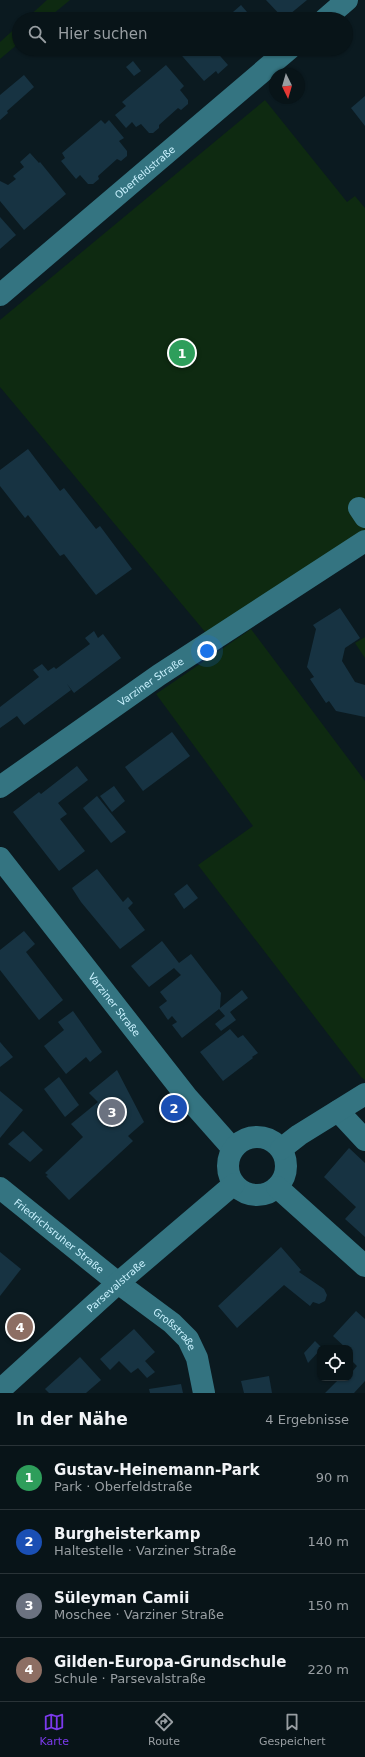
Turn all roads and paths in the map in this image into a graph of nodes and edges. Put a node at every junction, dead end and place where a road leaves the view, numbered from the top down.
1 (347, 0) edge
2 (333, 12) edge
3 (281, 56) edge
4 (0, 295) edge
5 (365, 541) edge
6 (0, 788) edge
7 (0, 858) edge
8 (365, 1094) edge
9 (338, 1111) junction
10 (365, 1140) edge
11 (233, 1149) junction
12 (281, 1149) junction
13 (234, 1184) junction
14 (277, 1187) junction
15 (0, 1188) edge
16 (365, 1266) edge
17 (118, 1283) junction
18 (0, 1390) edge
19 (204, 1393) edge

1 - 2 street
3 - 4 street, Oberfeldstraße
5 - 6 street, Varziner Straße
7 - 11 street, Varziner Straße
8 - 9 street
9 - 10 street
9 - 12 street
11 - 12 street
11 - 13 street
12 - 14 street
13 - 14 street
13 - 17 street, Parsevalstraße
14 - 16 street
15 - 17 street, Friedrichsruher Straße
17 - 18 street, Parsevalstraße
17 - 19 street, Großstraße

